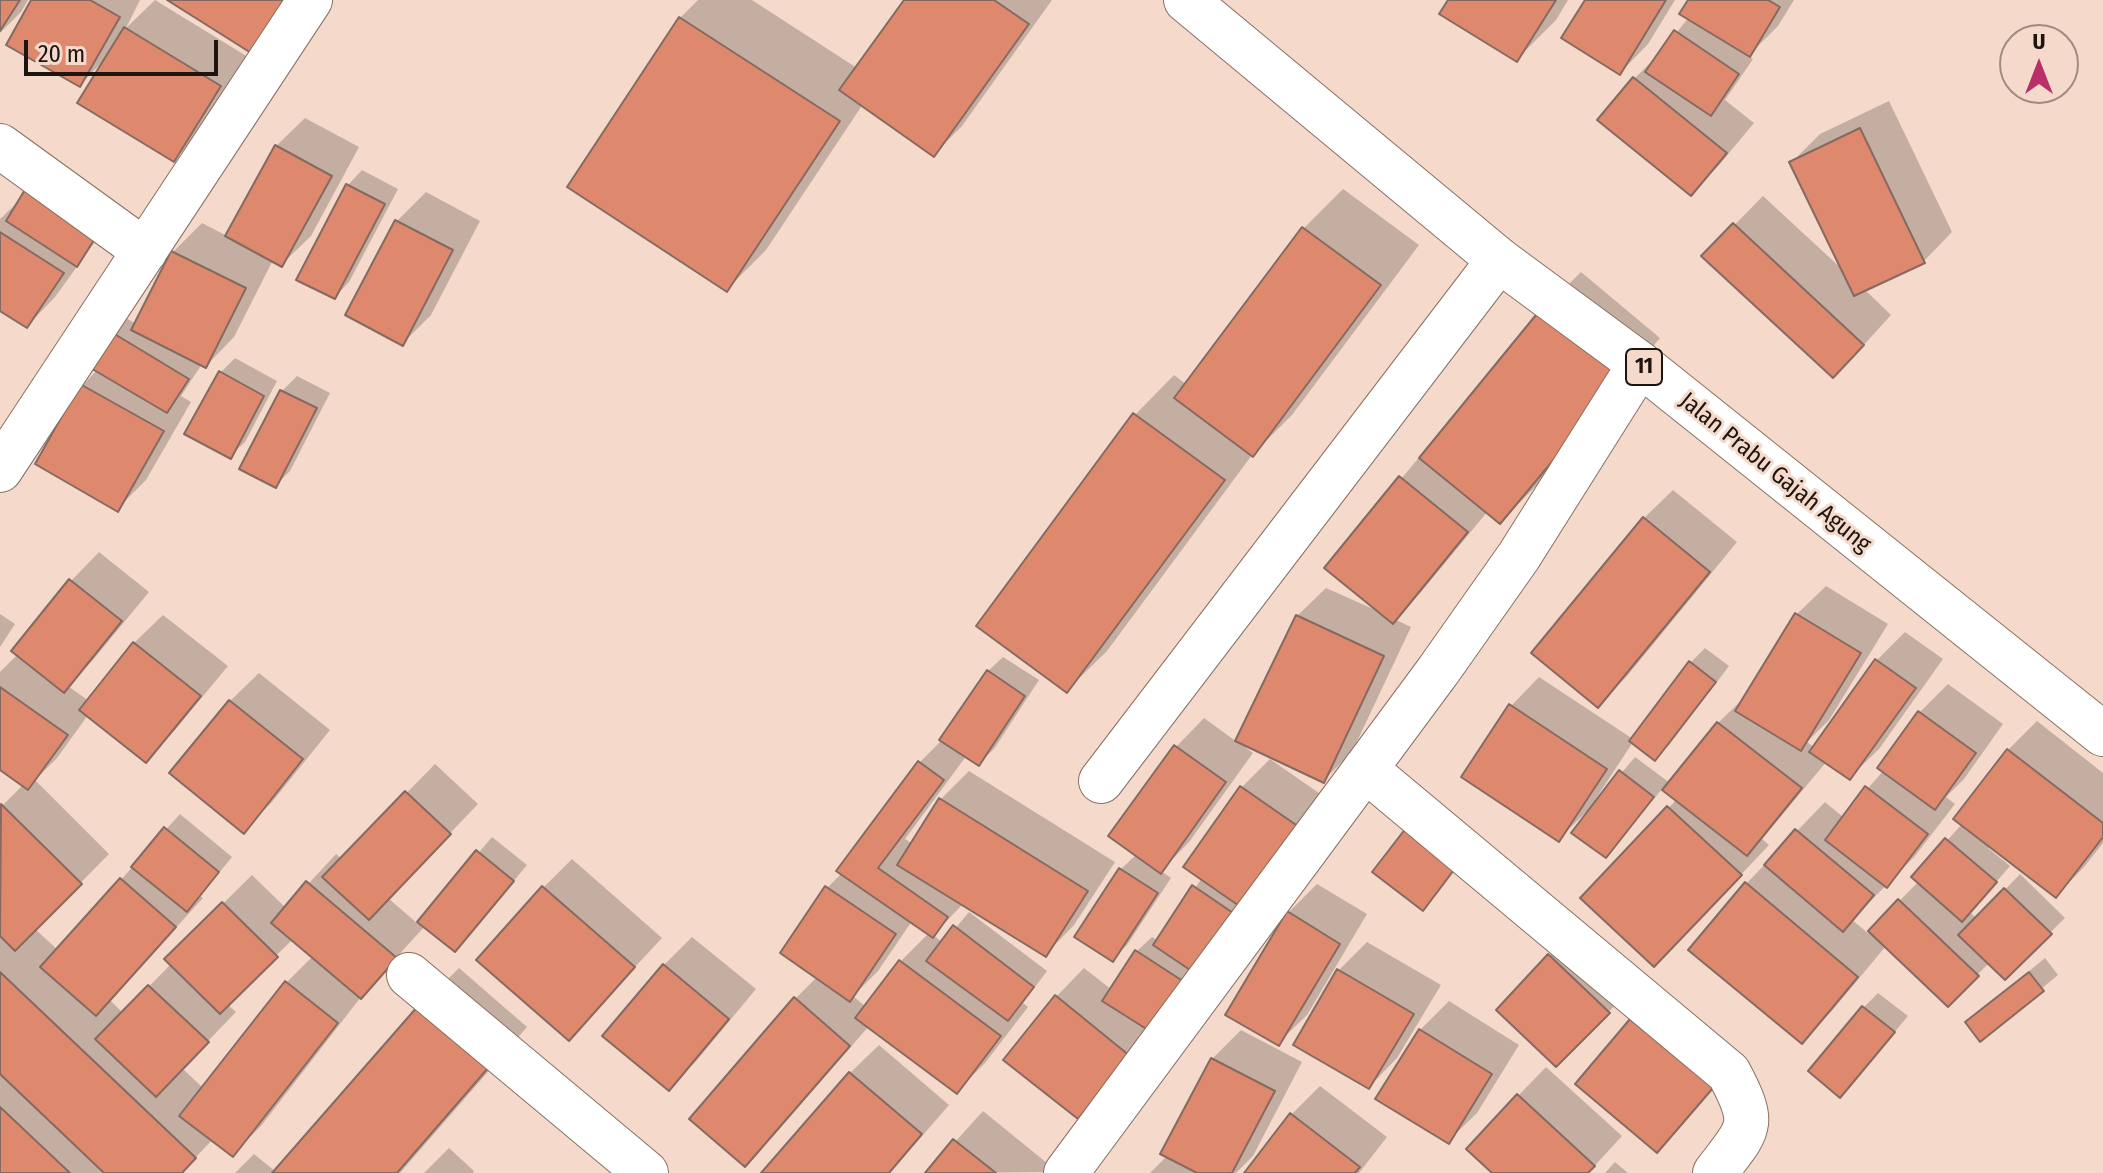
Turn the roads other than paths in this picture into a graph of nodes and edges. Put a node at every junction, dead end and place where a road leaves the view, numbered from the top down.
1 (310, 0) edge
2 (1186, 0) edge
3 (0, 146) edge
4 (145, 251) junction
5 (1499, 260) junction
6 (1640, 364) junction
7 (0, 470) edge
8 (2103, 734) edge
9 (1365, 769) junction
10 (1101, 781) dead end
11 (409, 975) dead end
12 (646, 1173) edge
13 (1066, 1173) edge
14 (1715, 1173) edge

1 - 4 main road
2 - 5 main road, Jalan Prabu Gajah Agung / 11
3 - 4 main road
4 - 7 main road
5 - 6 main road, Jalan Prabu Gajah Agung / 11
5 - 10 main road
6 - 8 main road, Jalan Prabu Gajah Agung / 11
6 - 9 main road
9 - 13 main road
9 - 14 main road
11 - 12 main road

